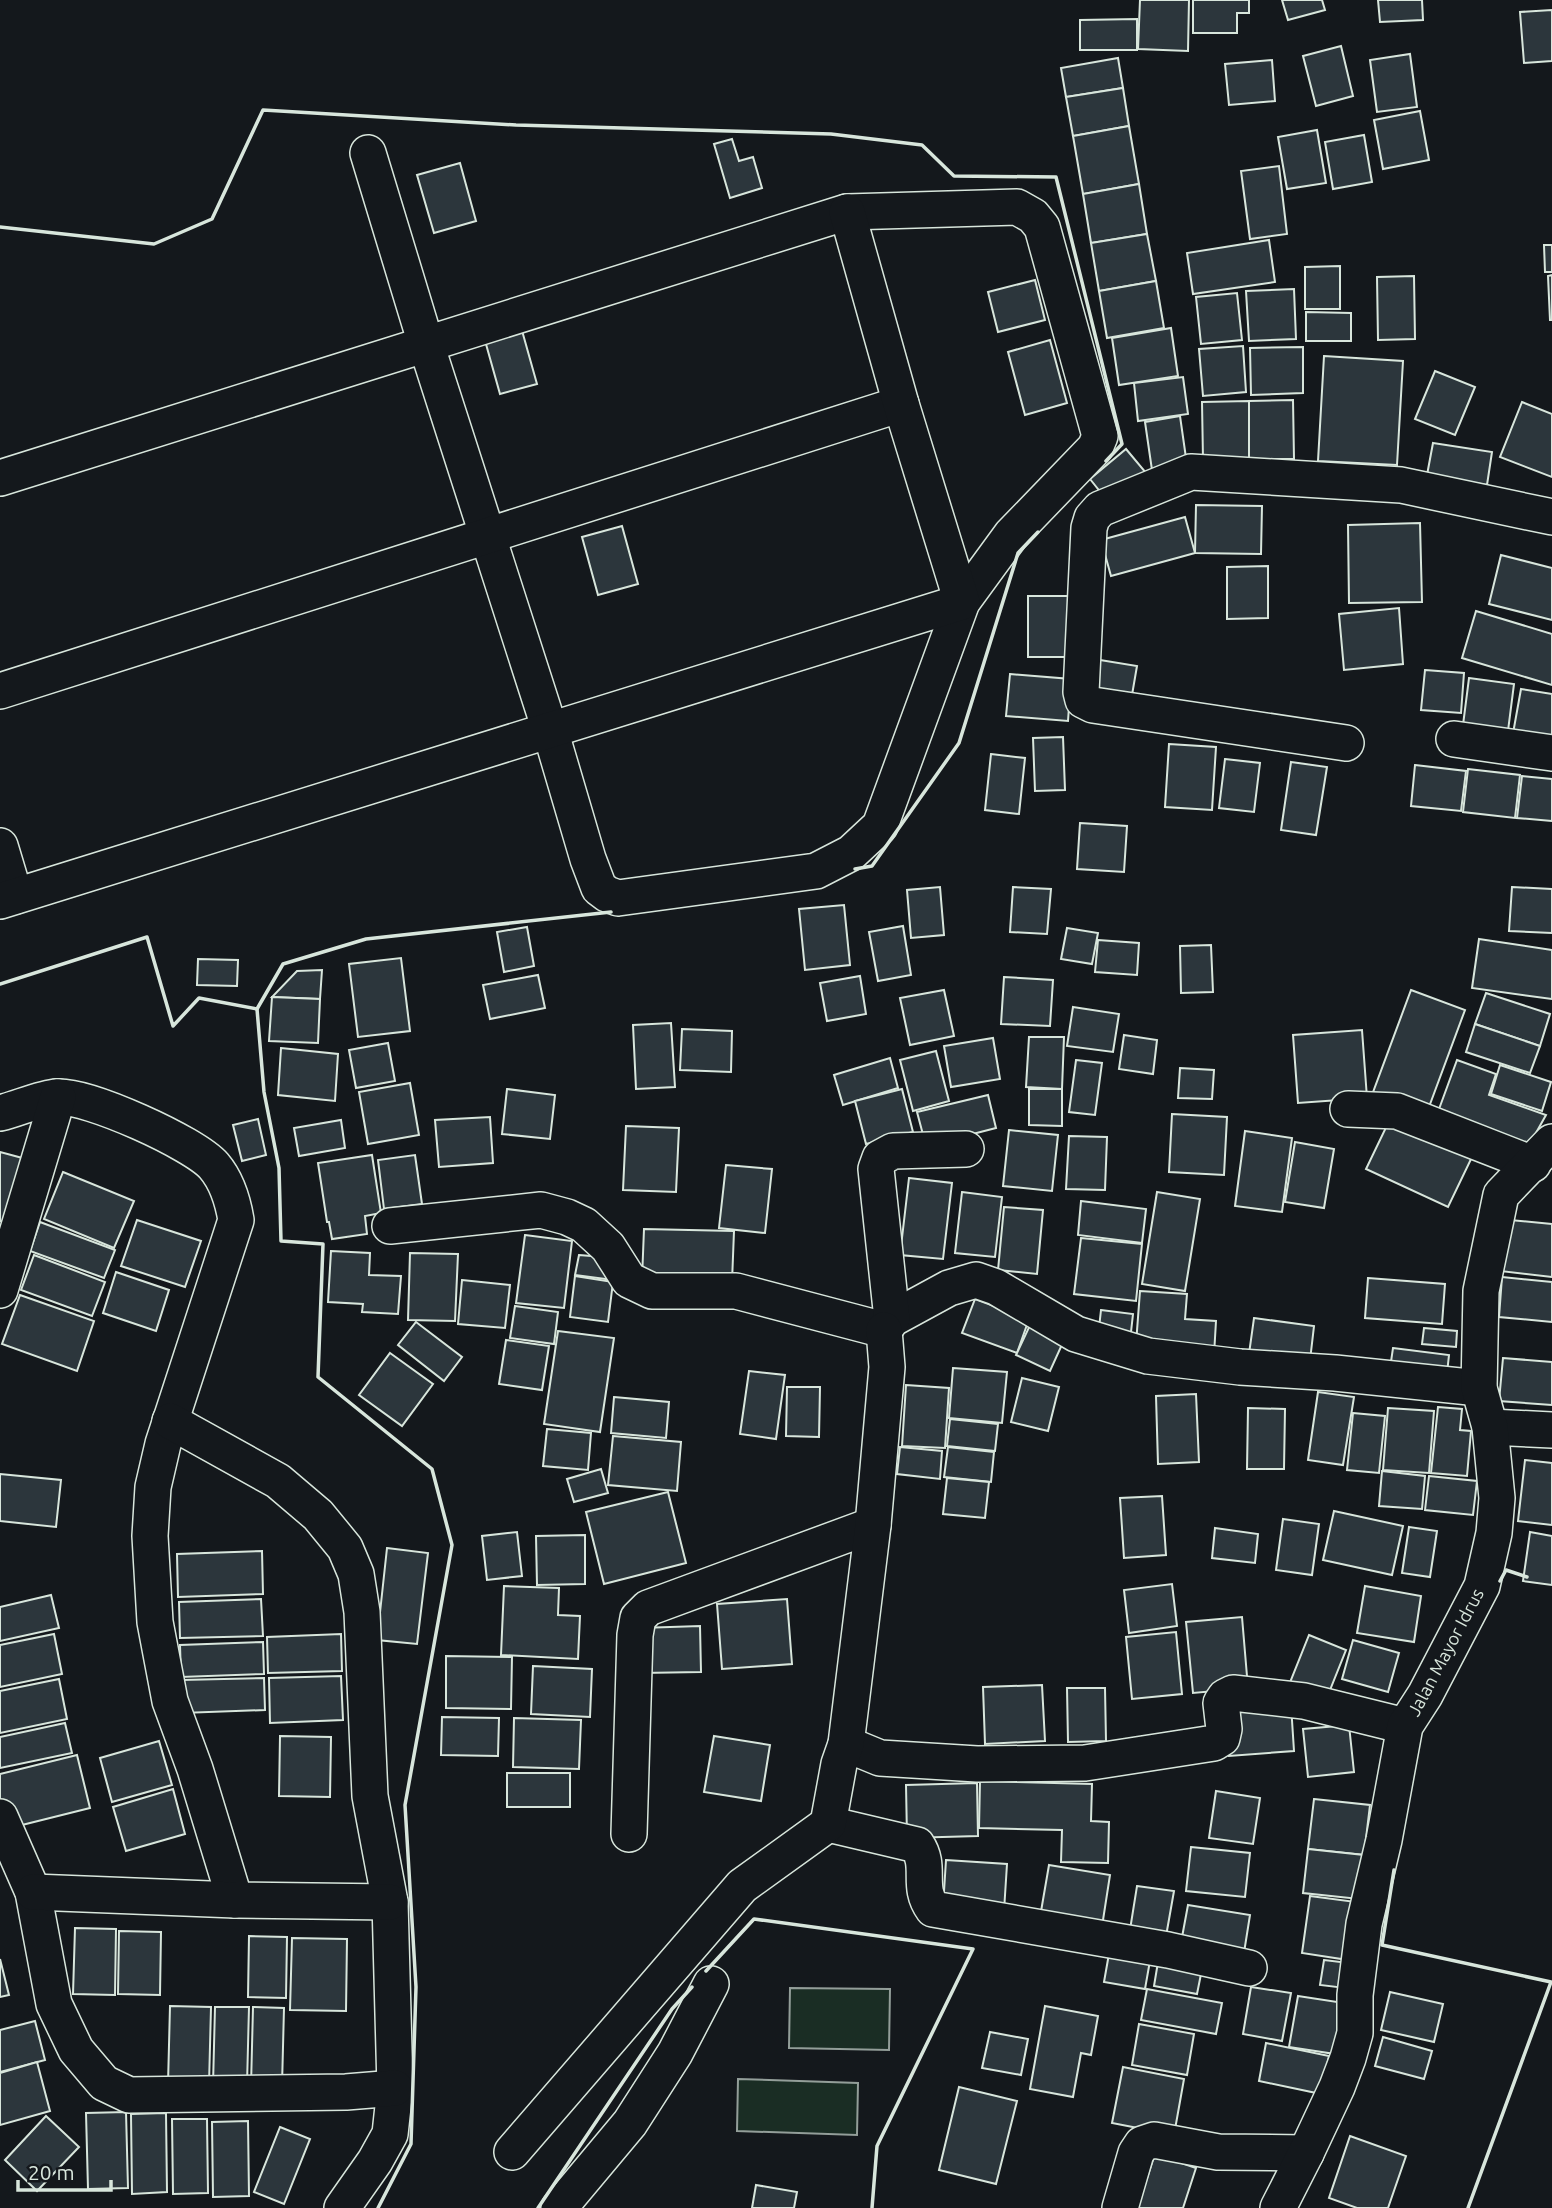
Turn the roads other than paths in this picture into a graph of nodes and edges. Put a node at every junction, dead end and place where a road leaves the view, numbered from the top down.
1 (368, 153) dead end
2 (846, 212) junction
3 (426, 344) junction
4 (901, 404) junction
5 (0, 478) edge
6 (1552, 517) edge
7 (487, 536) junction
8 (962, 601) junction
9 (0, 691) edge
10 (550, 730) junction
11 (1454, 739) dead end
12 (1346, 743) dead end
13 (1552, 753) edge
14 (0, 846) edge
15 (8, 899) edge
16 (58, 1097) junction
17 (1348, 1109) dead end
18 (0, 1113) edge
19 (966, 1149) dead end
20 (1547, 1149) edge
21 (390, 1226) dead end
22 (0, 1290) edge
23 (888, 1324) junction
24 (1479, 1388) junction
25 (170, 1421) junction
26 (1490, 1427) junction
27 (1552, 1430) edge
28 (873, 1525) junction
29 (1405, 1726) junction
30 (846, 1744) junction
31 (0, 1817) edge
32 (828, 1824) junction
33 (629, 1834) dead end
34 (33, 1892) junction
35 (235, 1900) junction
36 (390, 1902) junction
37 (1249, 1968) dead end
38 (711, 1984) dead end
39 (395, 2088) junction
40 (512, 2152) dead end
41 (1306, 2153) junction
42 (342, 2208) edge
43 (559, 2208) edge
44 (1120, 2208) edge
45 (1278, 2208) edge

1 - 3 street
2 - 3 street
2 - 4 street
2 - 8 street
3 - 5 street
3 - 7 street
4 - 7 street
4 - 8 street
6 - 12 street
7 - 9 street
7 - 10 street
8 - 10 street
8 - 10 street
10 - 15 street
11 - 13 street
14 - 15 street
16 - 18 street
16 - 22 street
16 - 25 street
17 - 20 street
19 - 23 street
20 - 24 street, Jalan Mayor Idrus
21 - 23 street
23 - 24 street
23 - 28 street
24 - 26 street, Jalan Mayor Idrus
25 - 35 street
25 - 36 street
26 - 27 street
26 - 29 street, Jalan Mayor Idrus
28 - 30 street
28 - 33 street
29 - 30 street
29 - 41 street, Jalan Mayor Idrus
30 - 32 street
31 - 34 street
32 - 37 street
32 - 40 street
34 - 35 street
34 - 39 street
35 - 36 street
36 - 39 street
38 - 43 street
39 - 42 street
41 - 44 street
41 - 45 street, Jalan Mayor Idrus

